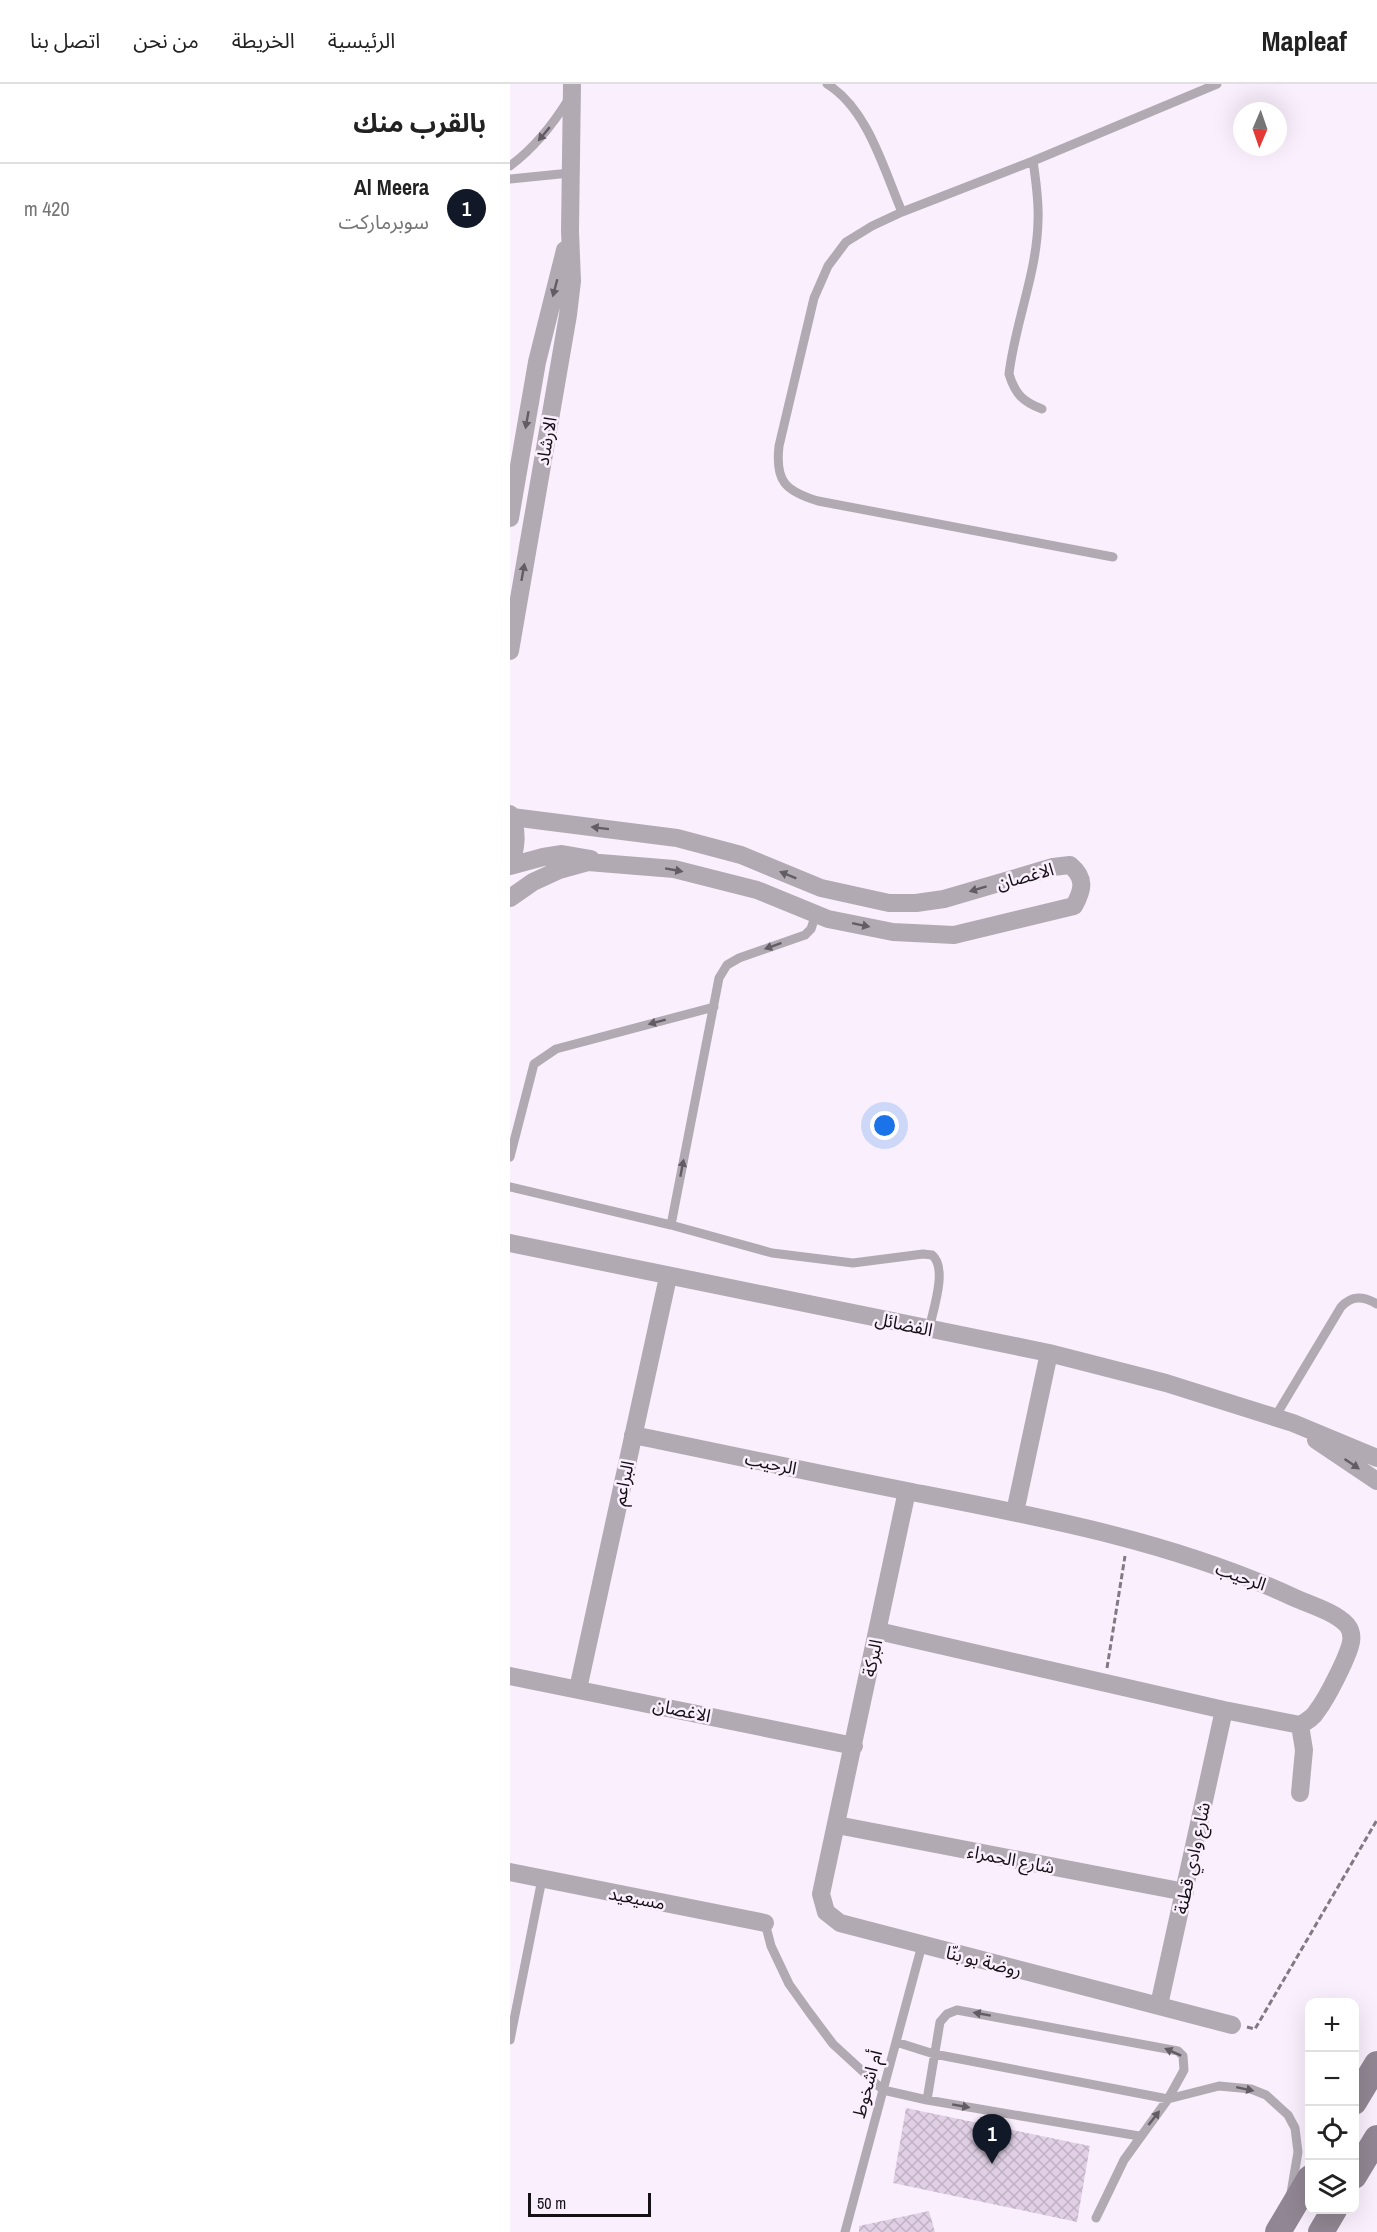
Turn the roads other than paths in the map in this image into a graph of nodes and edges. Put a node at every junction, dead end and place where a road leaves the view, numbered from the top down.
1 (827, 84) edge
2 (1216, 84) edge
3 (571, 90) edge
4 (1033, 161) junction
5 (510, 166) edge
6 (570, 173) junction
7 (510, 179) edge
8 (902, 212) junction
9 (570, 231) junction
10 (1042, 409) dead end
11 (510, 518) edge
12 (1113, 557) dead end
13 (510, 651) edge
14 (511, 816) edge
15 (616, 864) junction
16 (510, 865) edge
17 (510, 898) edge
18 (816, 914) junction
19 (714, 1007) junction
20 (510, 1157) edge
21 (510, 1186) edge
22 (671, 1225) junction
23 (510, 1243) edge
24 (668, 1276) junction
25 (1377, 1304) edge
26 (929, 1329) junction
27 (1049, 1353) junction
28 (1275, 1417) junction
29 (1293, 1424) junction
30 (633, 1435) junction
31 (1377, 1458) edge
32 (1377, 1481) edge
33 (908, 1491) junction
34 (1015, 1512) junction
35 (878, 1631) junction
36 (510, 1676) edge
37 (578, 1689) junction
38 (1224, 1710) junction
39 (1300, 1725) junction
40 (854, 1746) junction
41 (1300, 1793) dead end
42 (837, 1825) junction
43 (510, 1872) edge
44 (542, 1879) junction
45 (1185, 1892) junction
46 (765, 1923) joint
47 (922, 1945) junction
48 (1159, 2006) junction
49 (1232, 2025) road end
50 (510, 2040) edge
51 (896, 2042) junction
52 (934, 2054) junction
53 (1377, 2064) edge
54 (883, 2091) junction
55 (1359, 2094) edge
56 (1168, 2099) junction
57 (927, 2100) junction
58 (1139, 2136) junction
59 (1377, 2138) edge
60 (1359, 2168) edge
61 (1305, 2187) edge
62 (1332, 2214) edge
63 (1096, 2218) dead end
64 (1283, 2224) edge
65 (845, 2232) edge
66 (1321, 2232) edge

1 - 8 lane
2 - 4 lane
3 -> 5 lane
3 - 6 street, الارشاد
4 - 8 lane
4 - 10 lane
6 - 7 lane
6 - 9 street, الارشاد
8 - 12 lane
9 -> 11 street, الارشاد
13 -> 9 street, الارشاد
14 - 16 street
18 -> 14 street, الاغصان
15 - 16 street, الاغصان
15 - 17 street, الاغصان
15 -> 18 street, الاغصان
18 -> 19 lane
19 -> 20 lane
22 -> 19 lane
21 - 22 lane
22 - 26 lane
23 - 24 street, الفضائل
24 - 26 street, الفضائل
24 - 30 street, البراعم
25 - 28 lane
26 - 27 street, الفضائل
27 - 28 street, الفضائل
27 - 34 street
28 - 29 street, الفضائل
29 - 31 street, الفضائل
29 -> 32 street, الفضائل
30 - 33 street, الرحيب
30 - 37 street, البراعم
33 - 34 street, الرحيب
33 - 35 street, البركة
34 - 39 street, الرحيب
35 - 38 street
35 - 40 street, البركة
36 - 37 street, الاغصان
37 - 40 street, الاغصان
38 - 39 street
38 - 45 street, شارع وادي قطنة
39 - 41 street
40 - 42 street, البركة
42 - 45 street, شارع الحمراء
42 - 47 street, روضة بو بنّا
43 - 44 street, مسيعيد
44 - 46 street, مسيعيد
44 - 50 lane
45 - 48 street, شارع وادي قطنة
46 - 54 lane
47 - 48 street, روضة بو بنّا
47 - 51 lane, أم اشخوط
48 - 49 street, روضة بو بنّا
51 - 52 lane
51 - 54 lane, أم اشخوط
52 - 56 lane
56 -> 52 lane
52 - 57 lane
53 - 55 main road
54 - 57 lane
54 - 65 lane, أم اشخوط
58 -> 56 lane
56 -> 64 lane
57 -> 58 lane
58 - 63 lane
59 - 60 main road
61 - 64 main road
62 - 66 main road

